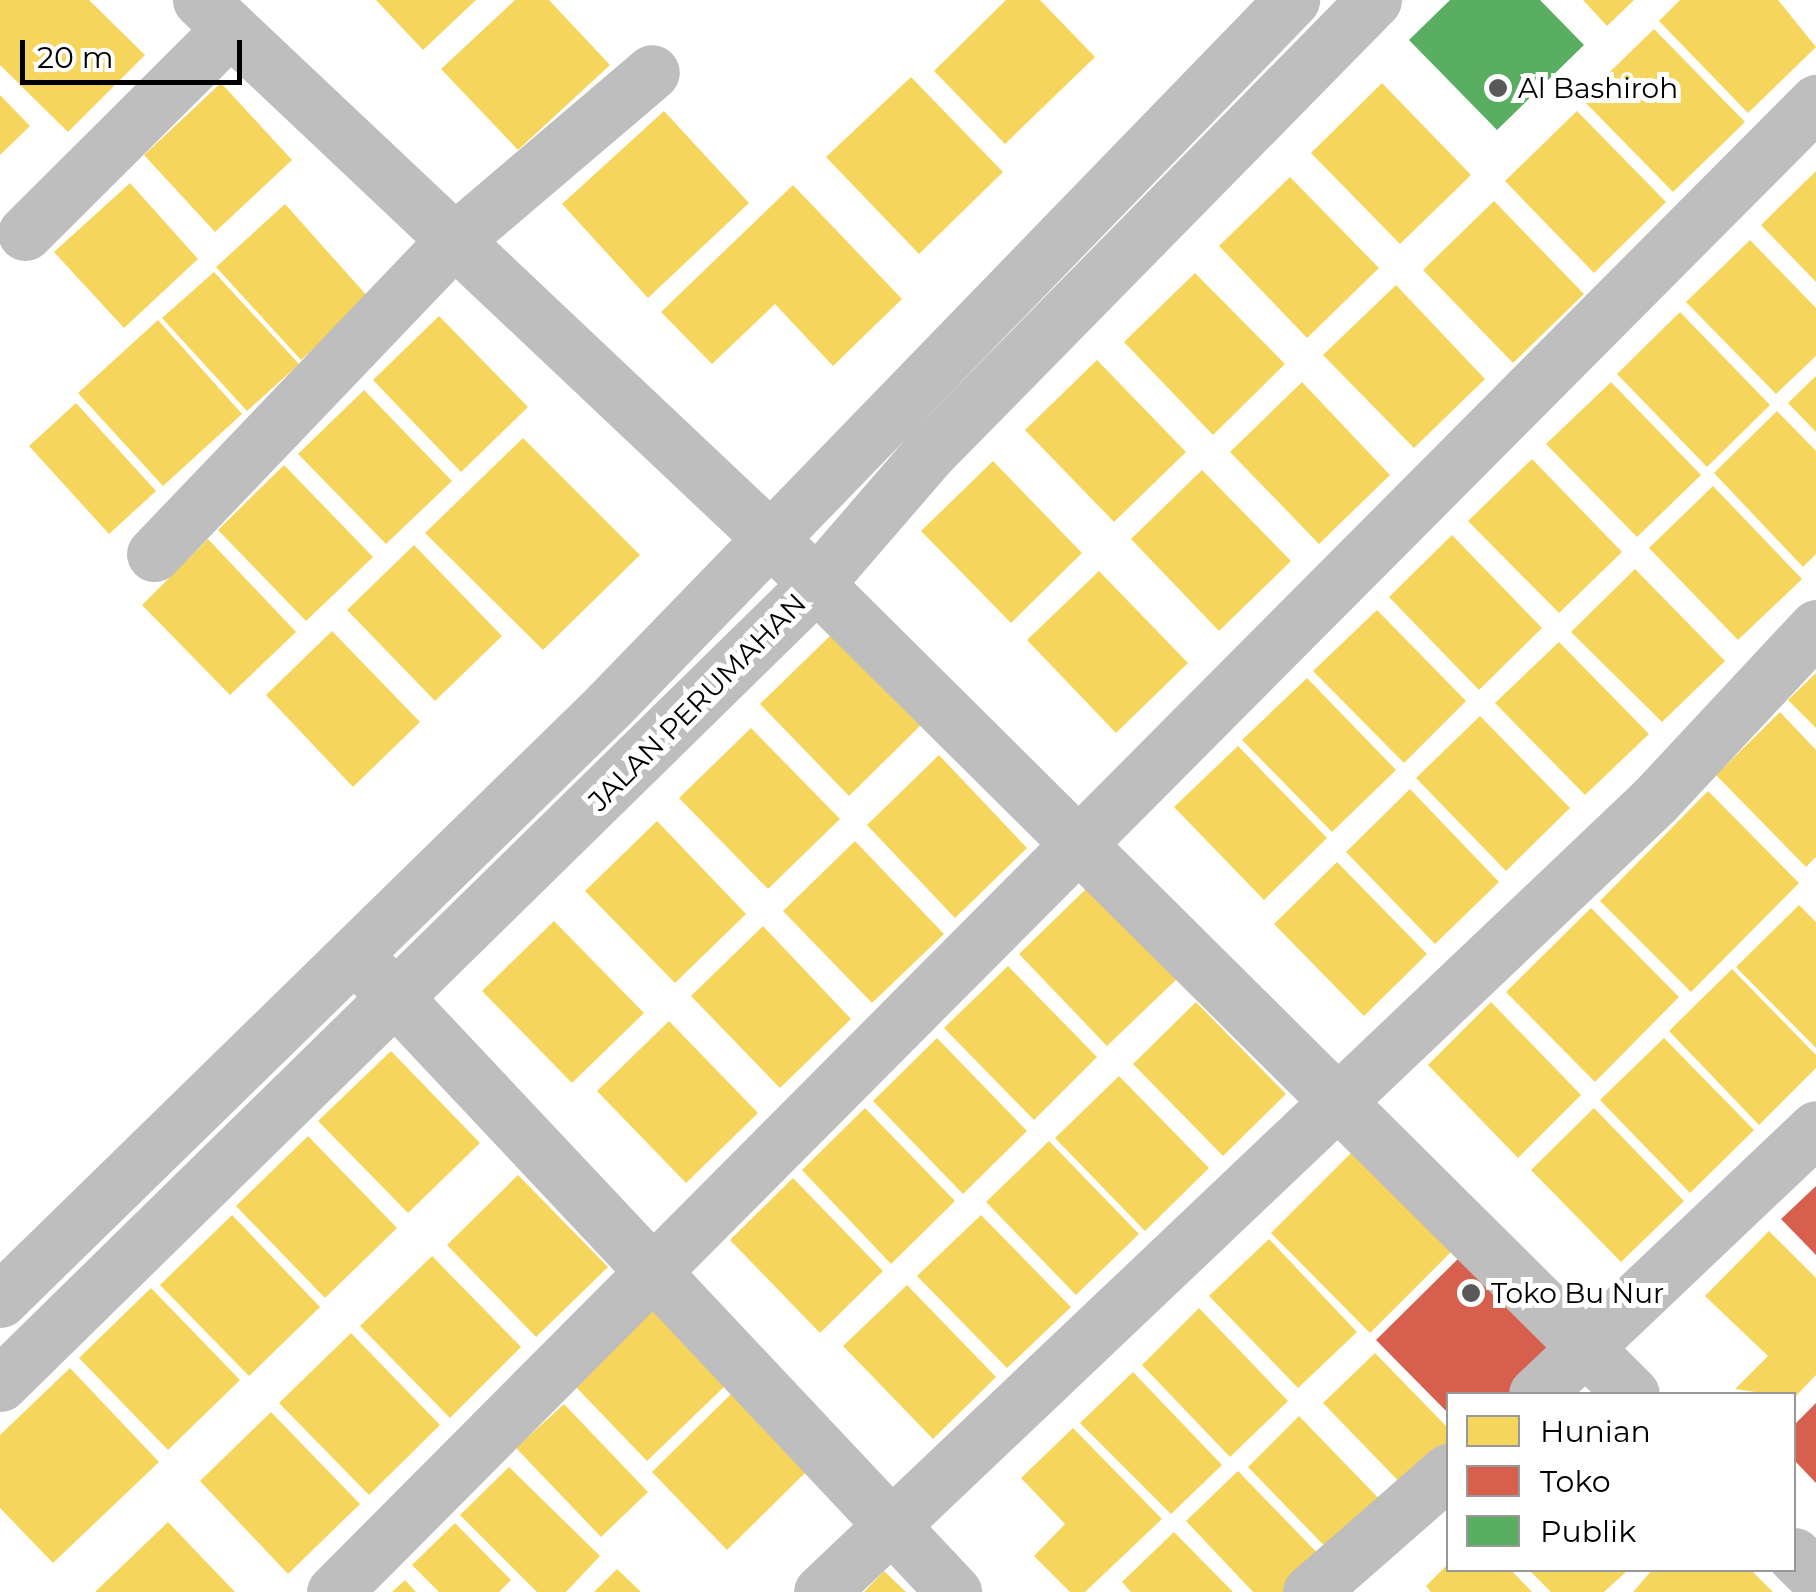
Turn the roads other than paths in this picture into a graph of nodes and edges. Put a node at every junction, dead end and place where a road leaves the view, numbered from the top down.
1 (1292, 0) edge
2 (1374, 0) edge
3 (214, 15) edge
4 (652, 72) dead end
5 (1816, 102) edge
6 (25, 233) dead end
7 (450, 244) junction
8 (1012, 293) junction
9 (1052, 330) junction
10 (771, 538) junction
11 (154, 554) dead end
12 (815, 585) junction
13 (1816, 626) edge
14 (1076, 851) junction
15 (353, 953) junction
16 (399, 1000) junction
17 (1336, 1097) junction
18 (1816, 1128) edge
19 (650, 1273) junction
20 (0, 1300) edge
21 (1587, 1350) junction
22 (0, 1384) edge
23 (1538, 1392) edge
24 (1630, 1392) edge
25 (1446, 1473) edge
26 (892, 1524) junction
27 (1796, 1556) edge
28 (1816, 1577) edge
29 (334, 1592) edge
30 (821, 1592) edge
31 (954, 1592) edge
32 (1310, 1592) edge

1 - 8 street
2 - 9 street, JALAN PERUMAHAN
3 - 6 street
3 - 7 street
4 - 7 street
5 - 14 street
7 - 10 street
7 - 11 street
8 - 9 street
8 - 10 street
9 - 12 street, JALAN PERUMAHAN
10 - 12 street
10 - 15 street
12 - 14 street
12 - 16 street, JALAN PERUMAHAN
13 - 17 street
14 - 17 street
14 - 19 street
15 - 16 street
15 - 20 street
16 - 19 street
16 - 22 street, JALAN PERUMAHAN
17 - 21 street
17 - 26 street
18 - 21 street
19 - 26 street
19 - 29 street
21 - 23 street
21 - 24 street
25 - 32 street
26 - 30 street
26 - 31 street
27 - 28 street

